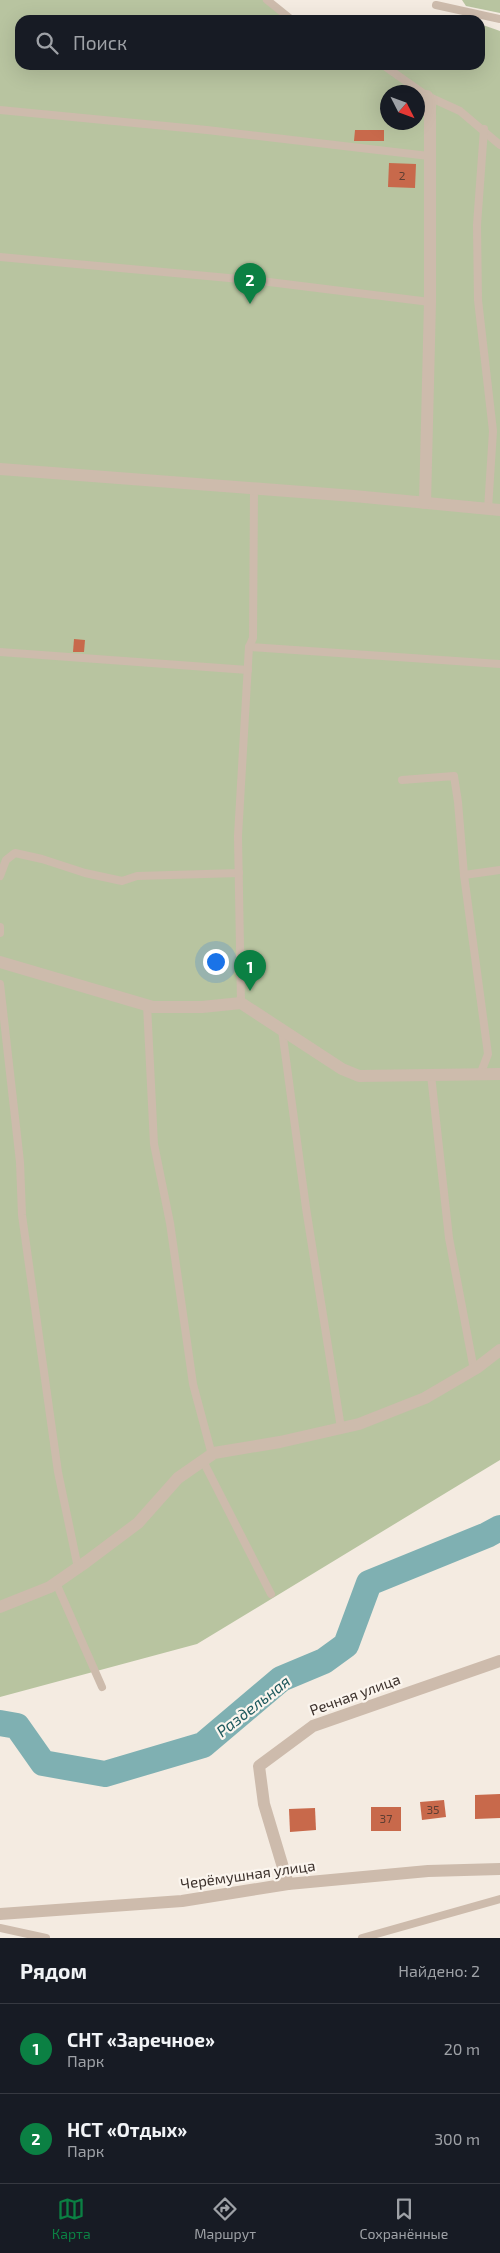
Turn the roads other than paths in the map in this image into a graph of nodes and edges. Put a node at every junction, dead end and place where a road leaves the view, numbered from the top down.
1 (266, 0) edge
2 (436, 5) dead end
3 (286, 15) edge
4 (482, 15) edge
5 (485, 16) edge
6 (500, 19) edge
7 (390, 70) edge
8 (428, 96) junction
9 (0, 110) edge
10 (484, 130) junction
11 (500, 145) edge
12 (429, 156) junction
13 (0, 257) edge
14 (430, 302) junction
15 (496, 431) edge
16 (0, 469) edge
17 (254, 489) junction
18 (425, 503) junction
19 (494, 509) edge
20 (249, 647) junction
21 (0, 652) edge
22 (500, 664) edge
23 (248, 670) junction
24 (402, 780) dead end
25 (500, 870) edge
26 (239, 872) junction
27 (464, 875) junction
28 (0, 876) edge
29 (0, 927) edge
30 (0, 933) edge
31 (0, 962) edge
32 (0, 984) edge
33 (241, 1003) junction
34 (147, 1005) junction
35 (282, 1030) junction
36 (500, 1074) edge
37 (431, 1075) junction
38 (480, 1075) junction
39 (500, 1350) edge
40 (474, 1370) junction
41 (341, 1428) junction
42 (207, 1458) junction
43 (78, 1568) junction
44 (56, 1583) junction
45 (271, 1594) dead end
46 (0, 1607) edge
47 (500, 1661) edge
48 (102, 1687) dead end
49 (500, 1869) edge
50 (288, 1884) junction
51 (500, 1898) edge
52 (0, 1914) edge
53 (0, 1928) edge
54 (46, 1938) edge
55 (362, 1938) edge

1 - 3 lane
2 - 4 lane
5 - 6 lane
7 - 8 lane
8 - 10 lane
8 - 12 street
9 - 12 lane
10 - 11 lane
10 - 15 lane
12 - 14 street
13 - 14 lane
14 - 18 street
15 - 19 lane
16 - 17 street
17 - 18 street
17 - 20 lane
18 - 19 street
20 - 22 lane
20 - 23 lane
21 - 23 lane
23 - 26 lane
24 - 27 lane
25 - 27 lane
26 - 28 lane
26 - 33 lane
27 - 38 lane
29 - 30 lane
31 - 34 street
32 - 43 lane
33 - 34 street
33 - 35 street
34 - 42 lane
35 - 37 street
35 - 41 lane
36 - 38 street
37 - 38 street
37 - 40 lane
39 - 40 street
40 - 41 street
41 - 42 street
42 - 43 street
42 - 45 lane
43 - 44 street
44 - 46 street
44 - 48 lane
47 - 50 street, Речная улица
49 - 50 street, Черёмушная улица
50 - 52 street, Черёмушная улица
51 - 55 lane
53 - 54 lane

